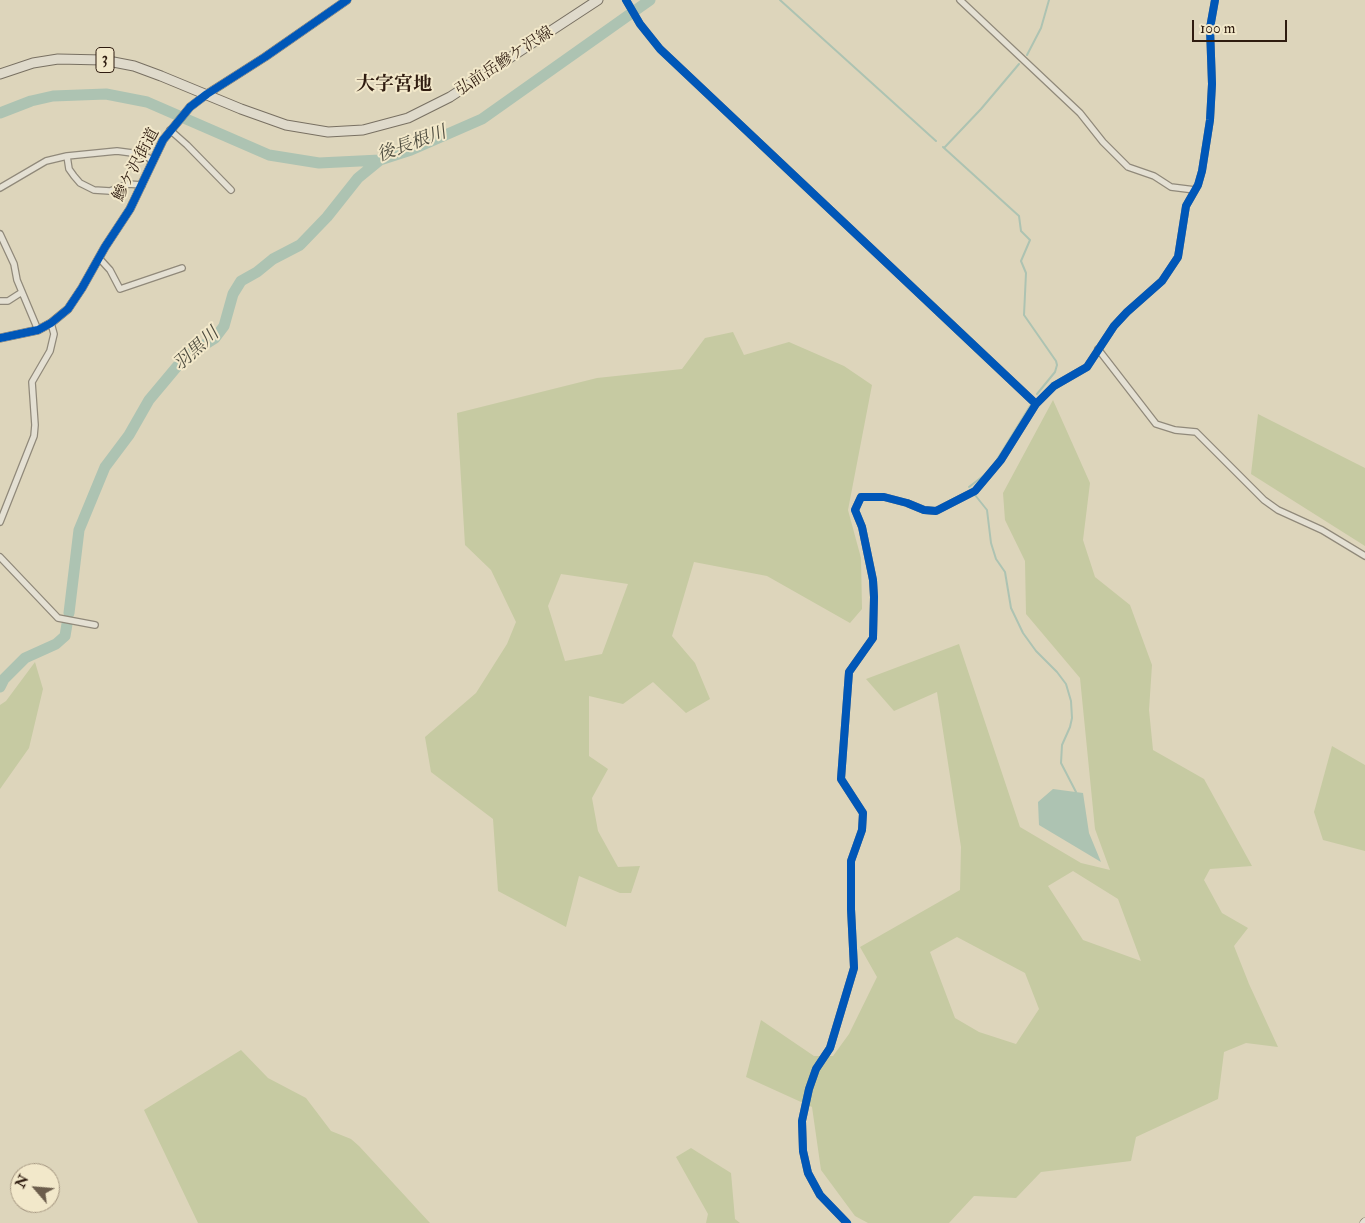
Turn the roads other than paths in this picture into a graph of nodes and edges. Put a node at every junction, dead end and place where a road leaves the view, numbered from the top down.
1 (347, 0) edge
2 (598, 0) edge
3 (960, 0) edge
4 (1215, 0) edge
5 (627, 1) edge
6 (0, 74) edge
7 (207, 94) junction
8 (172, 128) junction
9 (67, 156) junction
10 (153, 160) junction
11 (142, 185) junction
12 (0, 188) edge
13 (231, 190) dead end
14 (1195, 190) junction
15 (0, 234) edge
16 (99, 258) junction
17 (182, 268) dead end
18 (22, 292) junction
19 (0, 301) edge
20 (52, 323) junction
21 (38, 330) junction
22 (0, 338) edge
23 (1098, 349) junction
24 (1036, 404) junction
25 (0, 522) edge
26 (1365, 556) edge
27 (0, 557) edge
28 (94, 625) dead end
29 (847, 1223) edge

1 - 7 street, 鰺ケ沢街道
2 - 7 main road, 弘前岳鰺ケ沢線 / 3
3 - 14 street
4 - 14 street
5 - 24 street
6 - 7 main road, 3
7 - 8 street, 鰺ケ沢街道
8 - 10 street, 鰺ケ沢街道
8 - 13 street
9 - 10 street
9 - 11 street
9 - 12 street
10 - 11 street, 鰺ケ沢街道
11 - 16 street, 鰺ケ沢街道
14 - 23 street
15 - 18 street
16 - 17 street
16 - 20 street, 鰺ケ沢街道
18 - 19 street
18 - 21 street
20 - 21 street, 鰺ケ沢街道
20 - 25 street
21 - 22 street, 鰺ケ沢街道
23 - 24 street
23 - 26 street
24 - 29 street
27 - 28 street

